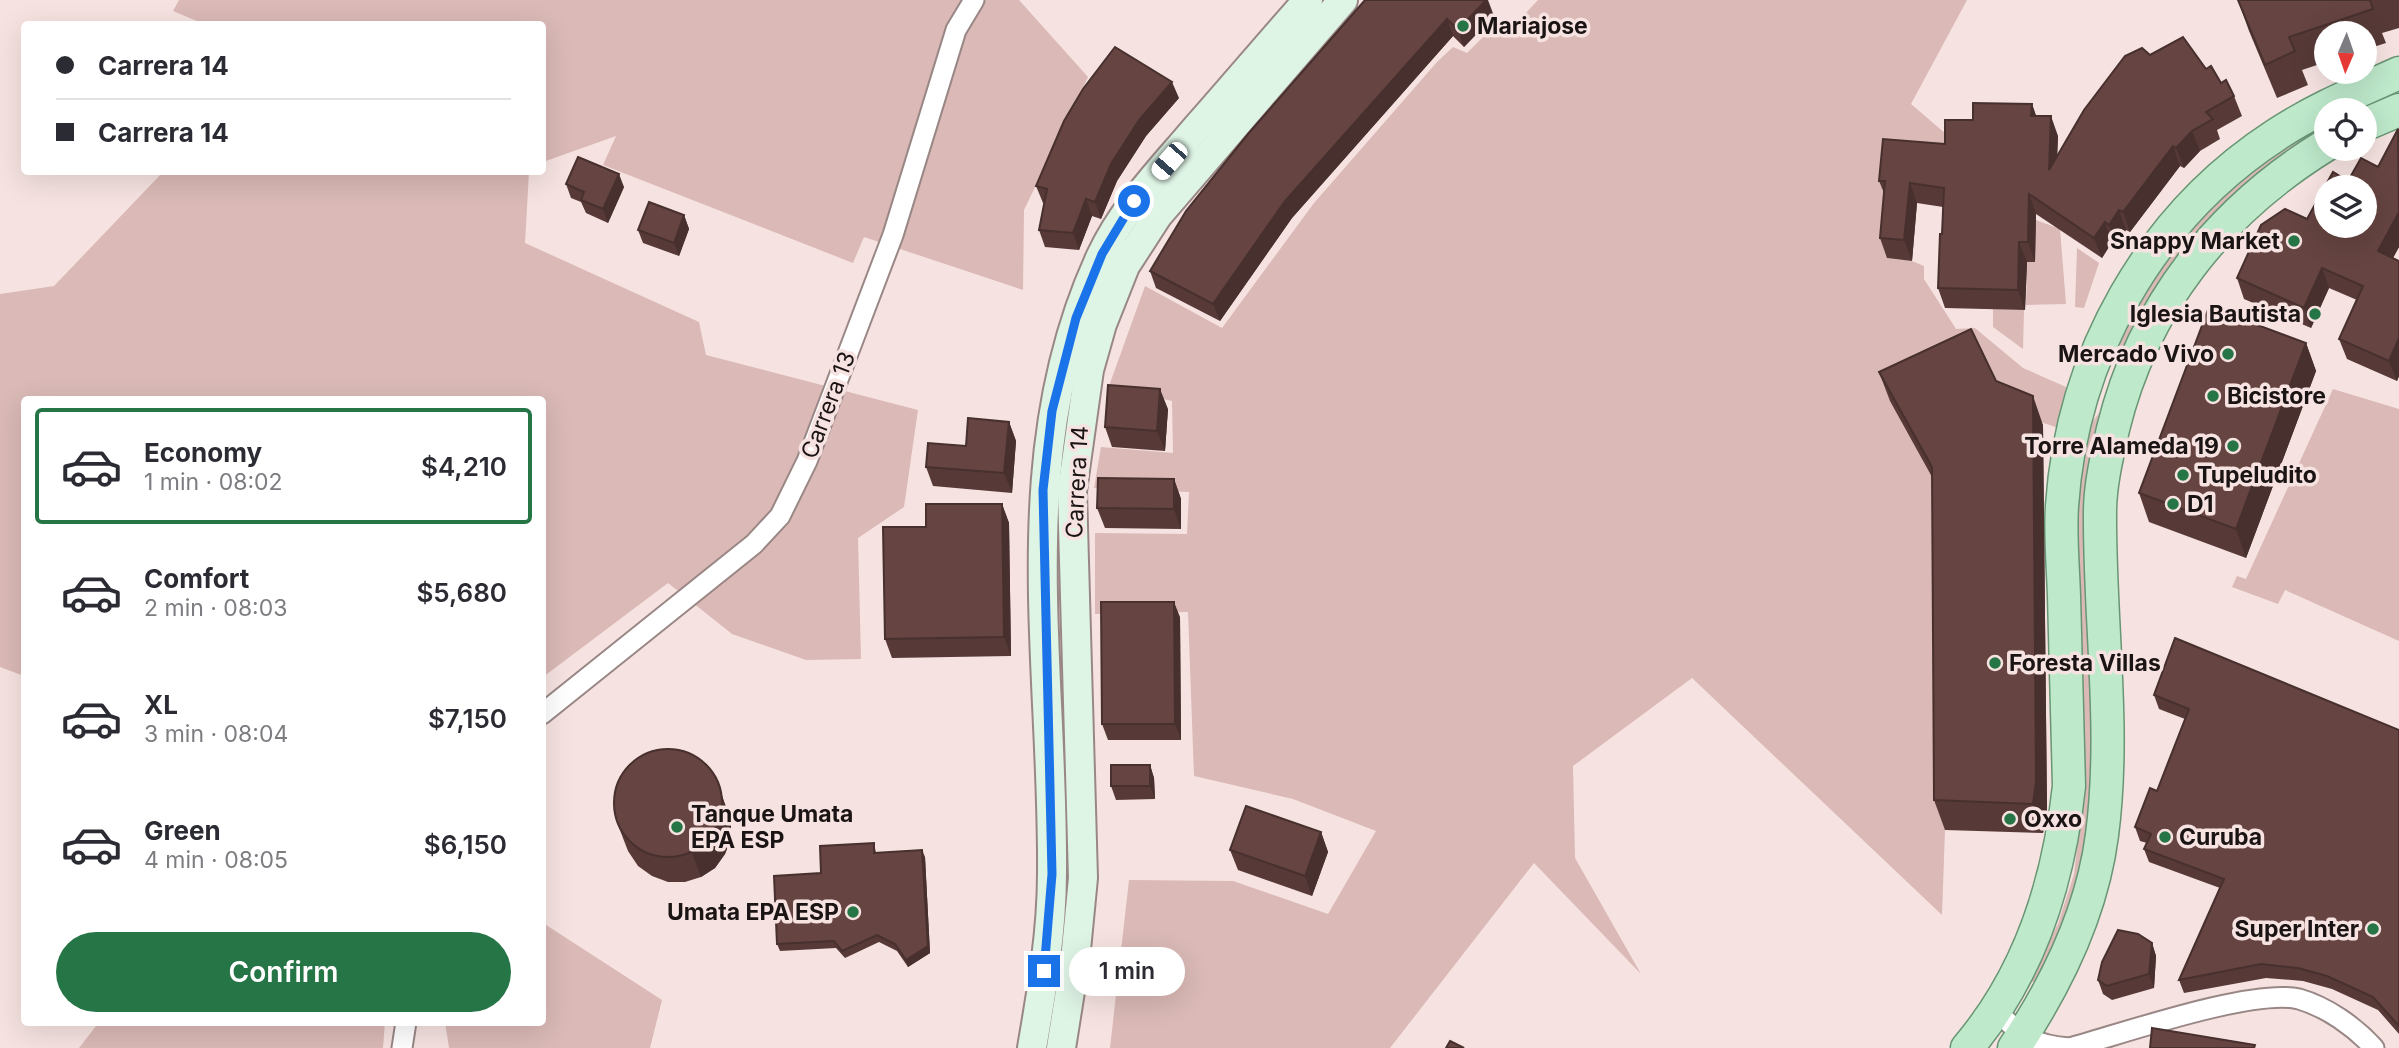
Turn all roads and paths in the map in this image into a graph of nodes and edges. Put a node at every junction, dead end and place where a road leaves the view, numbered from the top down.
1 (974, 0) edge
2 (1308, 0) edge
3 (1343, 0) edge
4 (2399, 73) edge
5 (2399, 110) edge
6 (2377, 119) edge
7 (2314, 153) edge
8 (546, 711) edge
9 (1995, 1010) junction
10 (405, 1026) edge
11 (2018, 1042) edge
12 (402, 1048) edge
13 (1032, 1048) edge
14 (1061, 1048) edge
15 (1967, 1048) edge
16 (2374, 1048) edge

1 - 8 street, Carrera 13
2 - 13 main road, Carrera 14
3 - 14 main road, Carrera 14
4 - 9 main road
5 - 6 main road
7 - 11 main road
9 - 11 street
9 - 15 main road
10 - 12 street
11 - 16 street

